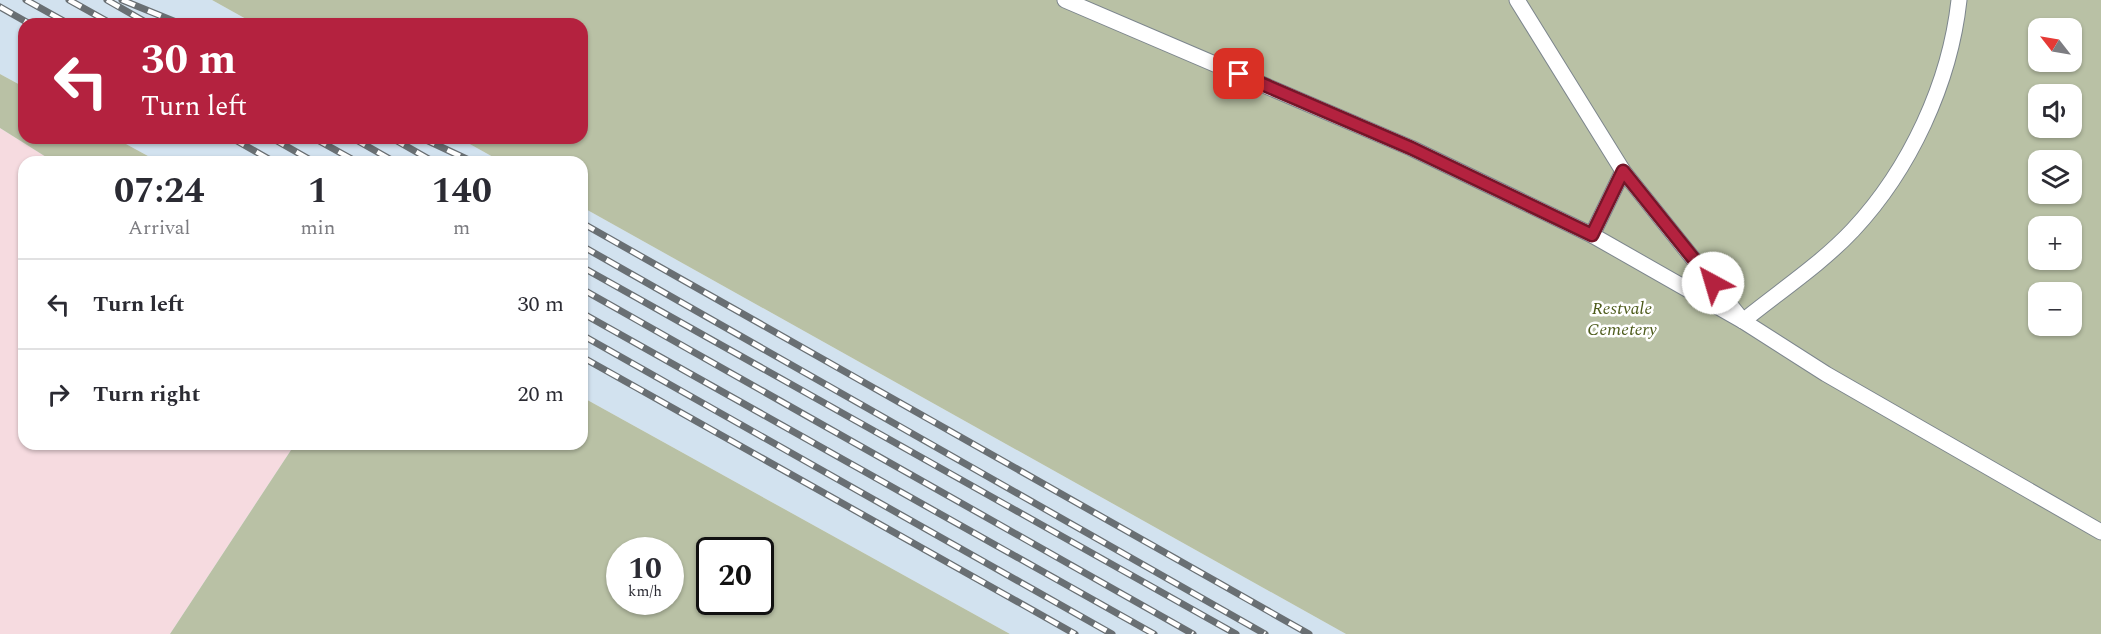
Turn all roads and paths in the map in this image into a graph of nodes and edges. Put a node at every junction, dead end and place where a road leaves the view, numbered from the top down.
1 (1065, 0) edge
2 (1517, 0) edge
3 (1959, 0) edge
4 (1623, 171) junction
5 (1592, 235) junction
6 (1743, 321) junction
7 (2101, 532) edge

1 - 5 lane
2 - 4 lane
3 - 6 lane
4 - 5 lane
4 - 6 lane
5 - 6 lane
6 - 7 lane

